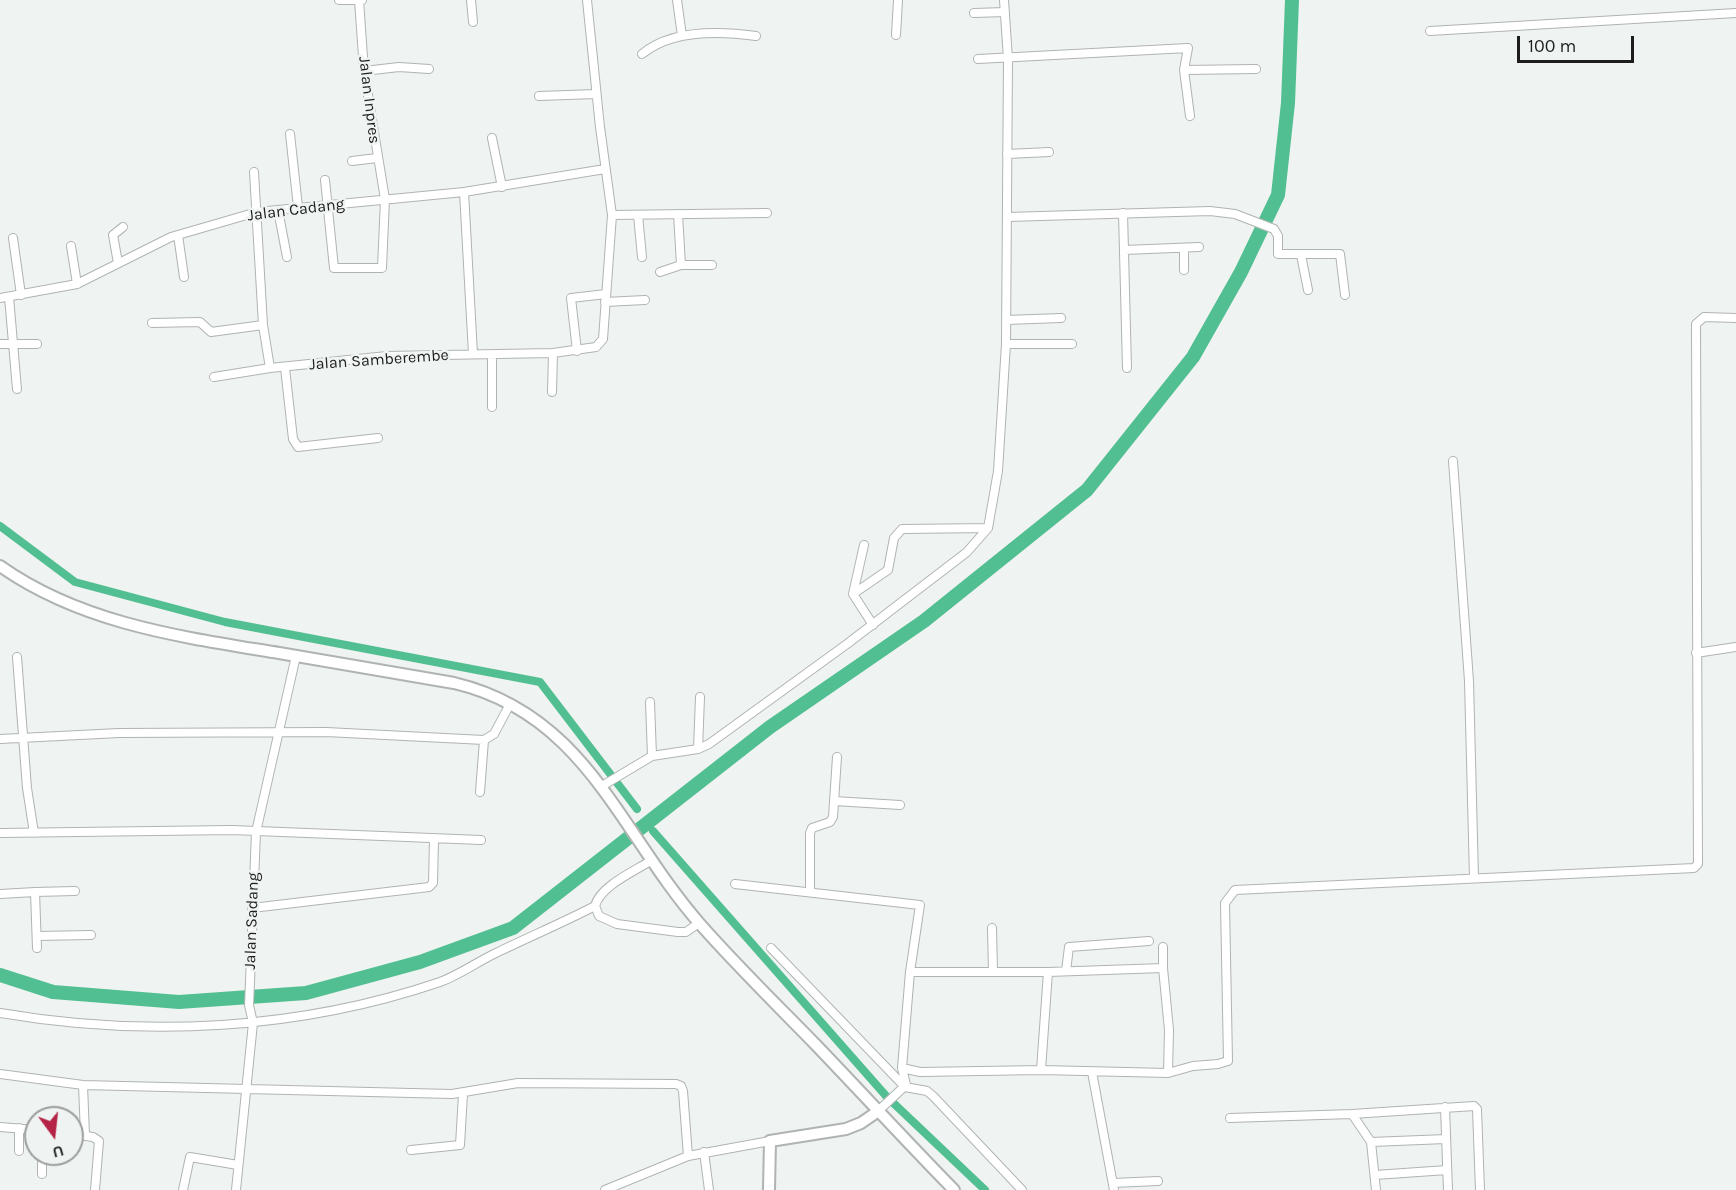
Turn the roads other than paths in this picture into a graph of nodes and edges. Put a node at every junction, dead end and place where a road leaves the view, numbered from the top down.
1 (339, 0) edge
2 (359, 0) edge
3 (364, 0) edge
4 (471, 0) edge
5 (588, 0) edge
6 (677, 0) edge
7 (898, 0) edge
8 (1004, 0) edge
9 (1005, 12) junction
10 (974, 13) dead end
11 (1736, 13) edge
12 (473, 22) dead end
13 (1430, 31) dead end
14 (896, 34) dead end
15 (682, 36) junction
16 (756, 36) dead end
17 (642, 54) dead end
18 (978, 59) dead end
19 (1008, 59) junction
20 (429, 69) dead end
21 (1256, 69) dead end
22 (1184, 70) junction
23 (364, 71) junction
24 (596, 94) junction
25 (539, 96) dead end
26 (1190, 116) dead end
27 (290, 134) dead end
28 (492, 138) dead end
29 (1048, 152) dead end
30 (1007, 154) junction
31 (376, 158) junction
32 (352, 161) dead end
33 (604, 169) junction
34 (254, 172) dead end
35 (325, 180) dead end
36 (502, 187) junction
37 (464, 192) junction
38 (386, 199) junction
39 (328, 206) junction
40 (298, 207) junction
41 (278, 210) junction
42 (256, 212) junction
43 (767, 213) dead end
44 (1123, 213) junction
45 (678, 214) junction
46 (612, 215) junction
47 (638, 215) junction
48 (1007, 217) junction
49 (123, 227) dead end
50 (178, 234) junction
51 (13, 238) dead end
52 (71, 246) dead end
53 (1184, 248) junction
54 (1199, 248) dead end
55 (1124, 250) junction
56 (1301, 255) junction
57 (287, 257) dead end
58 (642, 257) dead end
59 (118, 263) junction
60 (681, 265) junction
61 (712, 265) dead end
62 (1184, 270) dead end
63 (660, 272) dead end
64 (184, 277) dead end
65 (77, 284) junction
66 (1308, 291) dead end
67 (21, 295) junction
68 (1345, 295) dead end
69 (9, 297) junction
70 (0, 298) edge
71 (605, 298) junction
72 (645, 300) dead end
73 (1061, 318) dead end
74 (1736, 318) edge
75 (1006, 320) junction
76 (152, 323) dead end
77 (263, 325) junction
78 (14, 342) junction
79 (0, 344) edge
80 (37, 344) dead end
81 (1006, 344) junction
82 (1072, 344) dead end
83 (577, 351) junction
84 (553, 353) junction
85 (473, 354) junction
86 (492, 355) junction
87 (270, 368) junction
88 (285, 368) junction
89 (1127, 368) dead end
90 (213, 377) dead end
91 (17, 389) dead end
92 (552, 392) dead end
93 (492, 407) dead end
94 (378, 438) dead end
95 (1453, 461) dead end
96 (987, 528) junction
97 (864, 545) dead end
98 (0, 566) edge
99 (853, 594) junction
100 (873, 625) junction
101 (1736, 647) edge
102 (1696, 653) junction
103 (296, 656) junction
104 (17, 657) dead end
105 (700, 697) dead end
106 (650, 702) dead end
107 (510, 704) junction
108 (278, 732) junction
109 (0, 739) edge
110 (23, 739) junction
111 (483, 740) junction
112 (698, 749) junction
113 (652, 756) junction
114 (837, 757) dead end
115 (605, 784) junction
116 (480, 792) dead end
117 (834, 801) junction
118 (900, 805) dead end
119 (256, 832) junction
120 (0, 833) edge
121 (34, 833) junction
122 (434, 839) junction
123 (481, 840) dead end
124 (652, 860) junction
125 (1474, 878) junction
126 (735, 884) dead end
127 (75, 891) dead end
128 (810, 891) junction
129 (35, 892) junction
130 (0, 894) edge
131 (595, 906) junction
132 (252, 908) junction
133 (697, 925) junction
134 (992, 928) dead end
135 (91, 935) dead end
136 (37, 936) junction
137 (1149, 941) dead end
138 (1163, 947) dead end
139 (37, 948) dead end
140 (771, 948) dead end
141 (1163, 968) junction
142 (1066, 971) junction
143 (910, 972) junction
144 (993, 972) junction
145 (1048, 972) junction
146 (0, 1013) edge
147 (253, 1023) junction
148 (902, 1068) junction
149 (1041, 1070) junction
150 (920, 1072) junction
151 (1092, 1072) junction
152 (1168, 1073) junction
153 (0, 1074) edge
154 (83, 1084) junction
155 (904, 1087) junction
156 (244, 1089) junction
157 (463, 1094) junction
158 (1445, 1107) junction
159 (881, 1110) junction
160 (1352, 1114) junction
161 (1230, 1118) dead end
162 (0, 1127) edge
163 (19, 1128) junction
164 (24, 1129) edge
165 (85, 1135) joint
166 (1446, 1138) junction
167 (770, 1141) junction
168 (1371, 1142) junction
169 (411, 1150) dead end
170 (19, 1151) dead end
171 (704, 1152) junction
172 (688, 1156) junction
173 (238, 1165) junction
174 (42, 1166) edge
175 (1447, 1170) junction
176 (42, 1174) dead end
177 (1375, 1175) junction
178 (1158, 1181) dead end
179 (1113, 1187) edge
180 (95, 1190) edge
181 (183, 1190) edge
182 (236, 1190) edge
183 (605, 1190) edge
184 (709, 1190) edge
185 (769, 1190) edge
186 (954, 1190) edge
187 (1022, 1190) edge
188 (1376, 1190) edge
189 (1448, 1190) edge
190 (1480, 1190) edge

1 - 2 street
2 - 3 street
2 - 23 street, Jalan Inpres
4 - 12 street
5 - 24 street, Jalan Samberembe
6 - 15 street
7 - 14 street
8 - 9 street
9 - 10 street
9 - 19 street
11 - 13 street
15 - 16 street
15 - 17 street
18 - 19 street
19 - 22 street
19 - 30 street
20 - 23 street
21 - 22 street
22 - 26 street
23 - 31 street, Jalan Inpres
24 - 25 street
24 - 33 street, Jalan Samberembe
27 - 40 street
28 - 36 street
29 - 30 street
30 - 48 street
31 - 32 street
31 - 38 street, Jalan Inpres
33 - 36 street, Jalan Cadang
33 - 46 street, Jalan Samberembe
34 - 42 street
35 - 39 street
36 - 37 street, Jalan Cadang
37 - 38 street, Jalan Cadang
37 - 85 street, Jalan Samberembe
38 - 39 street, Jalan Cadang
38 - 39 street, Jalan Inpres
39 - 40 street, Jalan Cadang
40 - 41 street, Jalan Cadang
41 - 42 street, Jalan Cadang
41 - 57 street
42 - 50 street, Jalan Cadang
42 - 77 street
43 - 45 street
44 - 48 street
44 - 55 street
44 - 56 street
45 - 47 street
45 - 60 street
46 - 47 street
46 - 71 street, Jalan Samberembe
47 - 58 street
48 - 75 street
49 - 59 street
50 - 59 street, Jalan Cadang
50 - 64 street
51 - 67 street
52 - 65 street
53 - 54 street
53 - 55 street
53 - 62 street
55 - 89 street
56 - 66 street
56 - 68 street
59 - 65 street, Jalan Cadang
60 - 61 street
60 - 63 street
65 - 67 street, Jalan Cadang
67 - 69 street, Jalan Cadang
69 - 70 street, Jalan Cadang
69 - 78 street
71 - 72 street
71 - 83 street, Jalan Samberembe
71 - 83 street
73 - 75 street
74 - 102 street
75 - 81 street
76 - 77 street
77 - 87 street
78 - 79 street
78 - 80 street
78 - 91 street
81 - 82 street
81 - 96 street
83 - 84 street, Jalan Samberembe
84 - 86 street, Jalan Samberembe
84 - 92 street
85 - 86 street, Jalan Samberembe
85 - 88 street, Jalan Samberembe
86 - 93 street
87 - 88 street, Jalan Samberembe
87 - 90 street, Jalan Samberembe
88 - 94 street, Jalan Samberembe
95 - 125 street
96 - 99 street
96 - 100 street
97 - 99 street
98 - 103 street
99 - 100 street
100 - 112 street
101 - 102 street
102 - 125 street
103 - 107 street
103 - 108 street, Jalan Sadang
104 - 110 street
105 - 112 street
106 - 113 street
107 - 111 street
107 - 115 street
108 - 110 street
108 - 111 street
108 - 119 street, Jalan Sadang
109 - 110 street
110 - 121 street
111 - 116 street
112 - 113 street
113 - 115 street
114 - 117 street
115 - 124 street
117 - 118 street
117 - 128 street
119 - 121 street
119 - 122 street
119 - 132 street, Jalan Sadang
120 - 121 street
122 - 123 street
122 - 132 street
124 - 131 street
124 - 133 street
125 - 152 street
126 - 128 street
127 - 129 street
128 - 143 street
129 - 130 street
129 - 136 street
131 - 133 street
131 - 147 street
132 - 147 street, Jalan Sadang
133 - 159 street
134 - 144 street
135 - 136 street
136 - 139 street
137 - 142 street
138 - 141 street
140 - 155 street
141 - 142 street
141 - 152 street
142 - 145 street
143 - 144 street
143 - 148 street
144 - 145 street
145 - 149 street
146 - 147 street
147 - 156 street, Jalan Sadang
148 - 150 street
148 - 155 street
149 - 150 street
149 - 151 street
150 - 155 street
151 - 152 street
151 - 179 street
153 - 154 street
154 - 156 street
154 - 165 street
155 - 159 street
155 - 187 street
156 - 157 street
156 - 173 street, Jalan Sadang
157 - 169 street
157 - 172 street
158 - 160 street
158 - 166 street
158 - 190 street
159 - 167 street
159 - 186 street
160 - 161 street
160 - 168 street
162 - 163 street
163 - 164 street
163 - 170 street
165 - 180 street
166 - 168 street
166 - 175 street
167 - 171 street
167 - 185 street
168 - 177 street
171 - 172 street
171 - 184 street
172 - 183 street
173 - 181 street
173 - 182 street, Jalan Sadang
174 - 176 street
175 - 177 street
175 - 189 street
177 - 188 street
178 - 179 street

